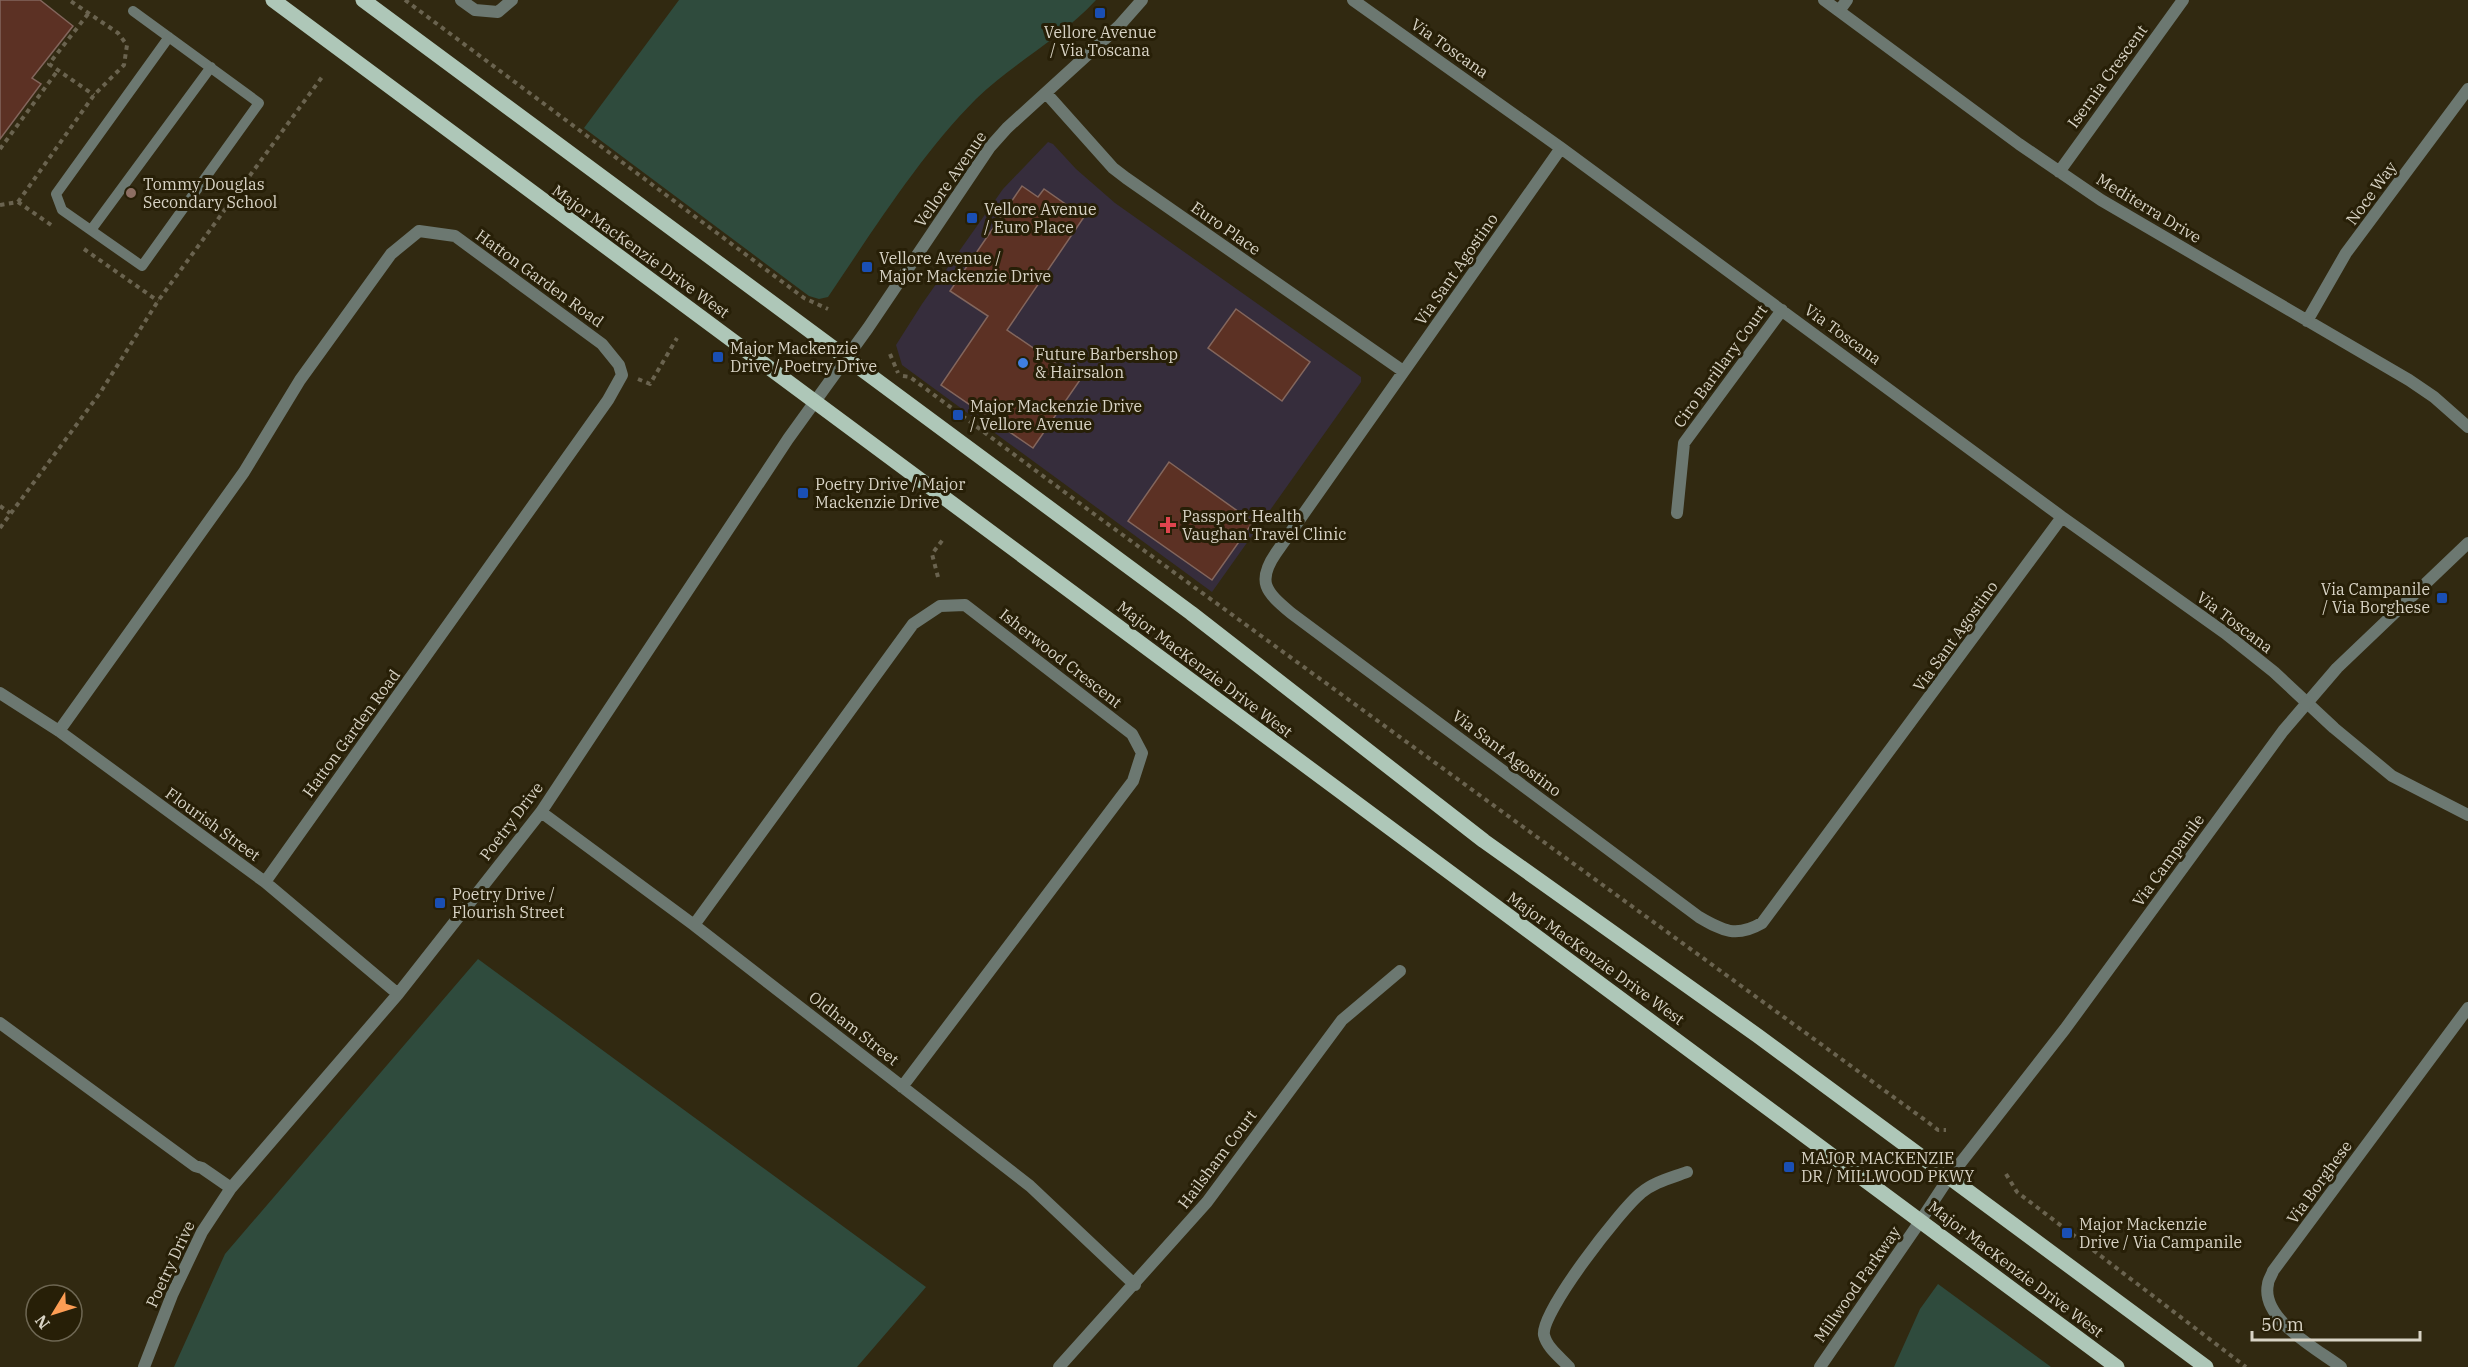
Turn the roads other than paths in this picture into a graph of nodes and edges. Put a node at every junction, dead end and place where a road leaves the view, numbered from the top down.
1 (273, 0) edge
2 (363, 0) edge
3 (461, 0) edge
4 (512, 0) edge
5 (1142, 0) edge
6 (1353, 0) edge
7 (1824, 0) edge
8 (1847, 0) edge
9 (2183, 0) edge
10 (133, 11) dead end
11 (1839, 11) junction
12 (169, 37) junction
13 (211, 67) junction
14 (2468, 89) edge
15 (1046, 93) junction
16 (1561, 148) junction
17 (2058, 172) junction
18 (91, 230) junction
19 (1782, 310) junction
20 (2307, 321) junction
21 (846, 358) junction
22 (1403, 371) junction
23 (815, 402) junction
24 (2468, 427) edge
25 (1677, 513) dead end
26 (2062, 517) junction
27 (2468, 543) edge
28 (0, 693) edge
29 (2307, 703) junction
30 (59, 731) junction
31 (541, 812) junction
32 (2468, 815) edge
33 (265, 882) junction
34 (694, 925) junction
35 (1401, 971) dead end
36 (398, 994) junction
37 (2468, 1008) edge
38 (0, 1023) edge
39 (902, 1087) junction
40 (1686, 1172) dead end
41 (1948, 1179) junction
42 (231, 1188) junction
43 (1921, 1220) junction
44 (1135, 1285) junction
45 (144, 1367) edge
46 (1059, 1367) edge
47 (1569, 1367) edge
48 (1820, 1367) edge
49 (2117, 1367) edge
50 (2206, 1367) edge
51 (2341, 1367) edge

1 - 23 main road, Major MacKenzie Drive West
2 - 21 main road, Major MacKenzie Drive West
3 - 4 street
5 - 15 street, Vellore Avenue
6 - 16 street, Via Toscana
7 - 11 street, Mediterra Drive
8 - 11 street
9 - 17 street, Isernia Crescent
10 - 12 lane
11 - 17 street, Mediterra Drive
12 - 13 lane
12 - 18 lane
13 - 18 lane
13 - 18 lane
14 - 20 street, Noce Way
15 - 21 street, Vellore Avenue
15 - 22 street, Euro Place
16 - 19 street, Via Toscana
16 - 22 street, Via Sant Agostino
17 - 20 street, Mediterra Drive
19 - 25 street, Ciro Barillary Court
19 - 26 street, Via Toscana
20 - 24 street, Mediterra Drive
21 - 23 street, Vellore Avenue
21 - 41 main road, Major MacKenzie Drive West
22 - 26 street, Via Sant Agostino
23 - 31 street, Poetry Drive
23 - 43 main road, Major MacKenzie Drive West
26 - 29 street, Via Toscana
27 - 29 street, Via Campanile
28 - 30 street, Flourish Street
29 - 32 street
29 - 41 street, Via Campanile
30 - 33 street, Flourish Street
30 - 33 street, Hatton Garden Road
31 - 34 street, Oldham Street
31 - 36 street, Poetry Drive
33 - 36 street, Flourish Street
34 - 39 street, Oldham Street
34 - 39 street, Isherwood Crescent
35 - 44 street, Hailsham Court
36 - 42 street, Poetry Drive
37 - 51 street, Via Borghese
38 - 42 street
39 - 44 street, Oldham Street
40 - 47 street
41 - 43 street, Via Campanile
41 - 50 main road, Major MacKenzie Drive West
42 - 45 street, Poetry Drive
43 - 48 street, Millwood Parkway
43 - 49 main road, Major MacKenzie Drive West
44 - 46 street, Hailsham Court

